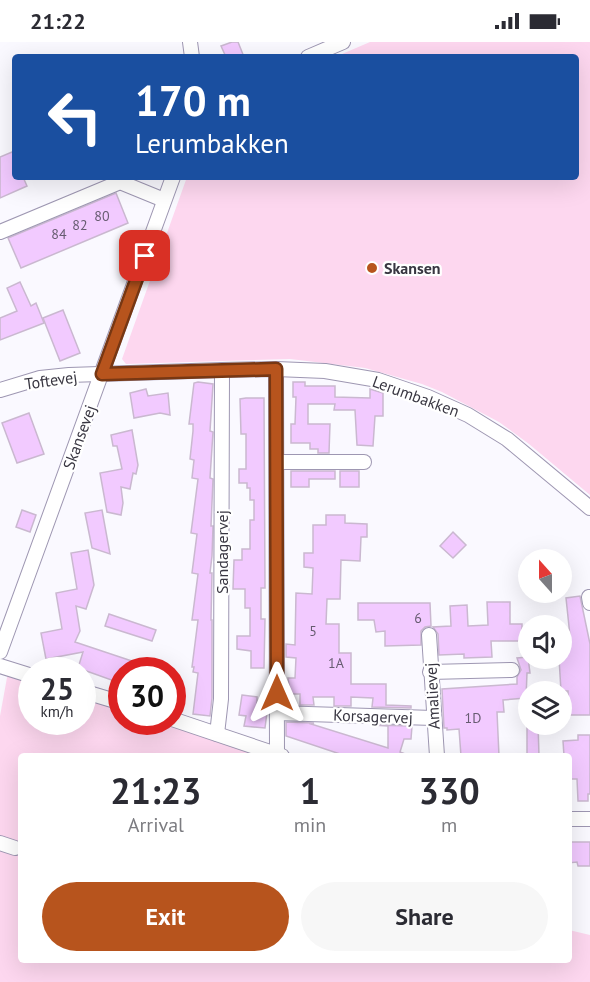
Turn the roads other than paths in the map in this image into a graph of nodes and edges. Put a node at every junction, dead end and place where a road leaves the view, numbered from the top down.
1 (343, 42) edge
2 (316, 54) edge
3 (172, 180) edge
4 (164, 200) junction
5 (0, 232) edge
6 (276, 369) junction
7 (222, 370) junction
8 (102, 374) junction
9 (0, 390) edge
10 (277, 462) junction
11 (364, 462) dead end
12 (590, 508) edge
13 (429, 635) dead end
14 (2, 643) edge
15 (0, 666) edge
16 (512, 670) dead end
17 (18, 672) edge
18 (430, 672) junction
19 (277, 712) junction
20 (433, 718) junction
21 (186, 724) edge
22 (218, 734) junction
23 (274, 753) edge
24 (280, 753) edge
25 (436, 753) edge
26 (572, 819) edge
27 (590, 819) edge
28 (0, 843) edge
29 (15, 848) dead end

1 - 2 street
3 - 4 street, Skansevej
4 - 5 street
4 - 8 street, Skansevej
6 - 7 street, Lerumbakken
6 - 10 street
6 - 12 street, Lerumbakken
7 - 8 street, Lerumbakken
7 - 22 street, Sandagervej
8 - 9 street, Toftevej
8 - 14 street, Skansevej
10 - 11 street
10 - 19 street
13 - 18 street, Amalievej
15 - 17 street
16 - 18 street
18 - 20 street, Amalievej
19 - 20 street, Korsagervej
19 - 24 street
20 - 25 street, Amalievej
21 - 22 street
22 - 23 street
26 - 27 street
28 - 29 street

